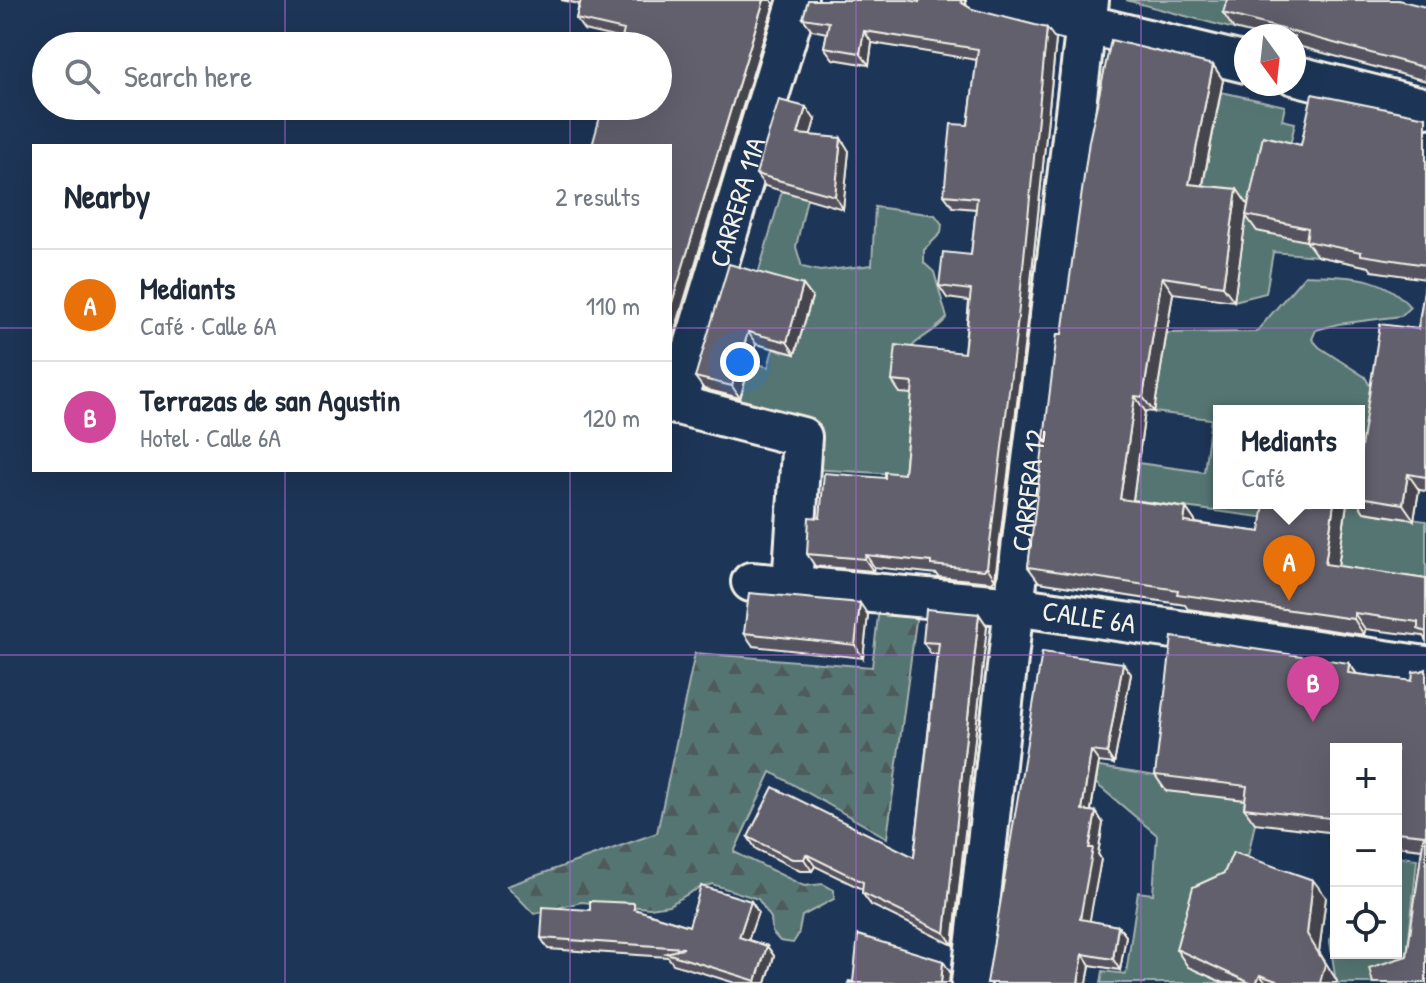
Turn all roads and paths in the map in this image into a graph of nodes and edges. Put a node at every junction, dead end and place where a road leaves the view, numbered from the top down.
1 (798, 0) edge
2 (986, 0) edge
3 (1088, 12) edge
4 (1234, 59) edge
5 (1306, 78) edge
6 (1426, 108) edge
7 (673, 404) edge
8 (751, 582) dead end
9 (792, 585) junction
10 (1014, 606) junction
11 (1426, 666) edge
12 (971, 983) edge

1 - 7 street, CARRERA 11A
2 - 3 street
3 - 4 street
3 - 10 street, CARRERA 12
5 - 6 street
7 - 9 street
8 - 9 street, CALLE 6A
9 - 10 street, CALLE 6A
10 - 11 street, CALLE 6A
10 - 12 street, CARRERA 12

